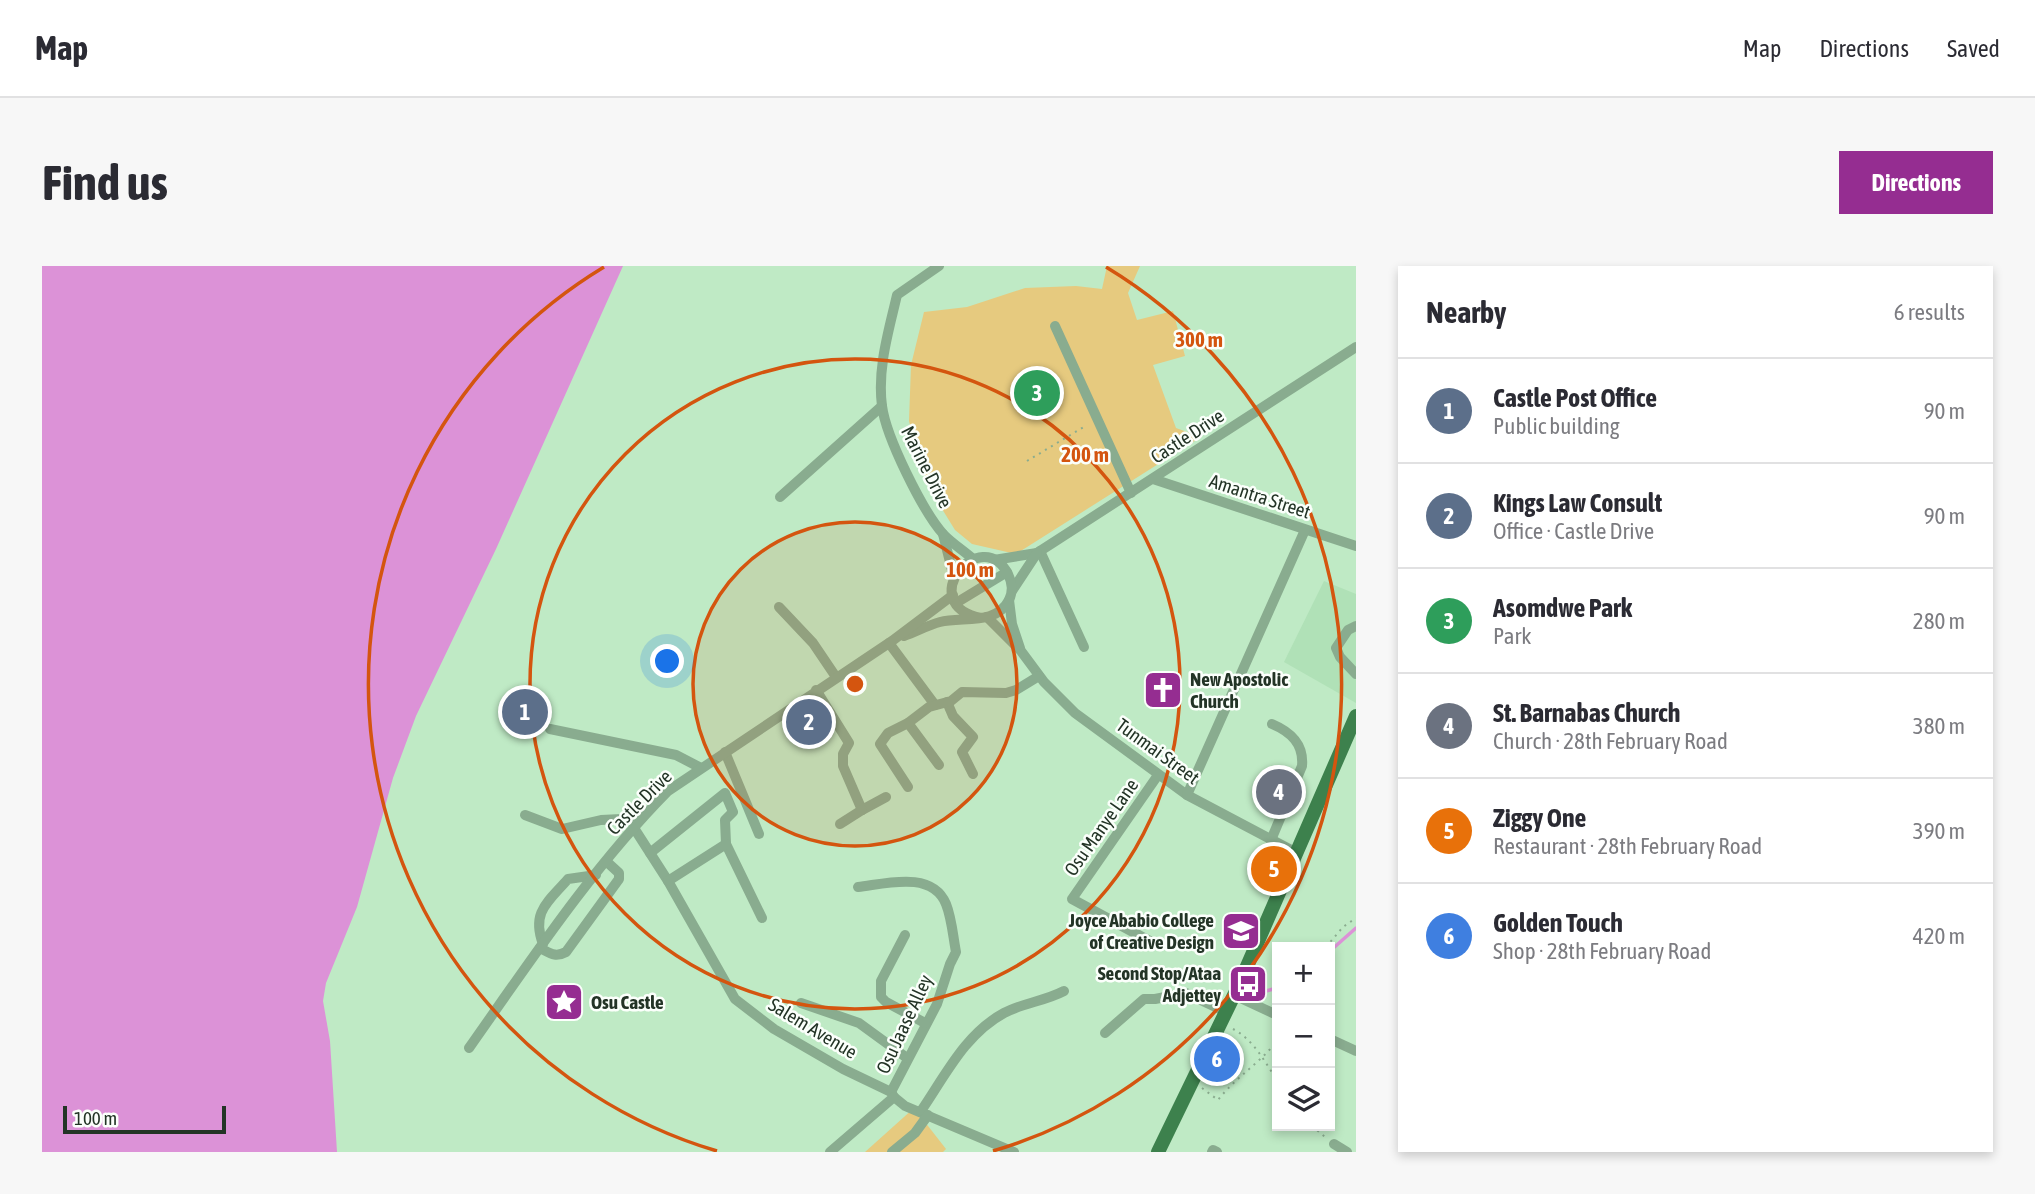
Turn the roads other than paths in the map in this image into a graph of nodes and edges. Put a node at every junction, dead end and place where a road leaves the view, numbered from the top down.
1 (939, 266) edge
2 (1055, 326) dead end
3 (1356, 347) edge
4 (881, 406) junction
5 (1153, 480) junction
6 (1131, 493) junction
7 (780, 497) dead end
8 (1305, 530) junction
9 (943, 534) junction
10 (1356, 546) edge
11 (1038, 552) junction
12 (973, 559) junction
13 (994, 560) junction
14 (1007, 572) junction
15 (954, 578) junction
16 (1010, 595) junction
17 (954, 599) junction
18 (779, 607) dead end
19 (984, 617) junction
20 (1356, 626) edge
21 (890, 642) junction
22 (1084, 647) dead end
23 (1021, 651) junction
24 (1356, 674) edge
25 (1039, 676) junction
26 (836, 677) junction
27 (816, 690) junction
28 (947, 702) junction
29 (935, 705) junction
30 (1356, 716) edge
31 (908, 723) junction
32 (1272, 724) dead end
33 (550, 729) dead end
34 (725, 752) junction
35 (939, 765) dead end
36 (701, 768) junction
37 (974, 774) dead end
38 (1158, 775) junction
39 (908, 787) dead end
40 (1187, 795) junction
41 (886, 797) dead end
42 (862, 810) junction
43 (525, 815) dead end
44 (642, 818) junction
45 (840, 824) dead end
46 (632, 830) junction
47 (759, 834) dead end
48 (1271, 841) junction
49 (726, 844) junction
50 (1295, 852) junction
51 (650, 853) junction
52 (607, 862) junction
53 (596, 875) junction
54 (668, 881) junction
55 (858, 887) dead end
56 (762, 918) dead end
57 (905, 935) dead end
58 (1157, 945) dead end
59 (541, 946) junction
60 (1064, 991) dead end
61 (1234, 995) junction
62 (801, 1003) dead end
63 (1272, 1013) edge
64 (1223, 1017) junction
65 (925, 1023) junction
66 (1105, 1033) dead end
67 (1335, 1041) edge
68 (469, 1048) dead end
69 (1356, 1051) edge
70 (907, 1058) junction
71 (893, 1094) junction
72 (925, 1113) junction
73 (1334, 1144) road end
74 (830, 1152) edge
75 (892, 1152) edge
76 (1014, 1152) edge
77 (1158, 1152) edge
78 (1347, 1152) edge

1 - 4 street, Marine Drive
2 - 6 street
3 - 5 street, Castle Drive
4 - 7 street
4 - 9 street, Marine Drive
5 - 6 street, Castle Drive
5 - 8 street, Amantra Street
6 - 11 street, Castle Drive
8 - 10 street, Amantra Street
8 - 40 street
9 - 12 street, Marine Drive
9 - 15 street, Marine Drive
11 - 13 street, Castle Drive
11 - 16 street, Castle Drive
11 - 22 street
12 - 13 street, Castle Drive
12 - 15 street
13 - 14 street
14 - 16 street, Tunmai Street
14 - 17 street, Castle Drive
15 - 17 street, Marine Drive
16 - 19 street, Castle Drive
16 - 23 street, Tunmai Street
17 - 19 street, Tunmai Street
17 - 21 street, Castle Drive
18 - 26 street
19 - 21 street, Castle Drive
19 - 23 street, Tunmai Street
20 - 24 street
21 - 26 street, Castle Drive
21 - 29 street
23 - 25 street, Tunmai Street
25 - 28 street
25 - 38 street, Tunmai Street
26 - 27 street, Castle Drive
27 - 34 street, Castle Drive
27 - 42 street
28 - 29 street
28 - 37 street
29 - 31 street
30 - 50 main road
31 - 35 street
31 - 39 street
32 - 48 street
33 - 36 street
34 - 36 street, Castle Drive
34 - 47 street
36 - 44 street, Castle Drive
38 - 40 street, Tunmai Street
38 - 58 street, Osu Manye Lane
40 - 48 street, Tunmai Street
41 - 42 street
42 - 45 street
43 - 44 street
44 - 46 street, Castle Drive
46 - 51 street, Salem Avenue
46 - 52 street, Castle Drive
48 - 50 street, Tunmai Street
49 - 51 street
49 - 54 street
49 - 56 street
50 - 61 main road
51 - 54 street, Salem Avenue
52 - 53 street, Castle Drive
52 - 59 street
53 - 59 street, Castle Drive
53 - 59 street
54 - 71 street, Salem Avenue
55 - 65 street, Osu Jaase Alley
57 - 65 street
59 - 68 street, Castle Drive
60 - 72 street
61 - 63 street
61 - 64 main road
62 - 70 street
64 - 66 street
64 - 77 main road
65 - 70 street, Osu Jaase Alley
67 - 69 street
70 - 71 street, Osu Jaase Alley
71 - 72 street, Salem Avenue
71 - 74 street, Osu Jaase Alley
72 - 75 street
72 - 76 street, Salem Avenue
73 - 78 street

